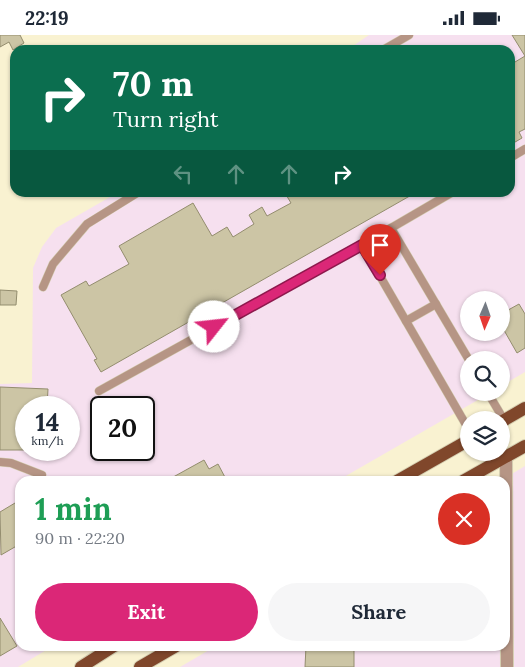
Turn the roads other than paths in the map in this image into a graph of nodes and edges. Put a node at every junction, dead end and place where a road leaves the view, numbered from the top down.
1 (409, 35) edge
2 (392, 45) edge
3 (130, 197) edge
4 (444, 197) edge
5 (391, 228) junction
6 (362, 245) junction
7 (43, 287) dead end
8 (436, 304) junction
9 (406, 321) junction
10 (464, 351) edge
11 (99, 391) dead end
12 (525, 408) edge
13 (460, 414) edge
14 (510, 417) edge
15 (460, 445) edge
16 (525, 446) edge
17 (510, 451) edge
18 (492, 461) edge
19 (504, 461) edge
20 (0, 462) edge
21 (42, 475) dead end
22 (406, 476) edge
23 (470, 476) edge
24 (504, 476) edge
25 (106, 651) edge
26 (167, 651) edge
27 (507, 651) edge
28 (81, 667) edge
29 (140, 667) edge
30 (507, 667) edge

1 - 2 lane
3 - 7 lane
4 - 5 lane
5 - 6 lane
5 - 8 lane
6 - 9 lane
6 - 11 lane
8 - 9 lane
8 - 10 lane
9 - 13 lane
12 - 14 main road
15 - 22 main road
16 - 17 main road
18 - 23 main road
19 - 24 street
20 - 21 lane
25 - 28 main road
26 - 29 main road
27 - 30 street

